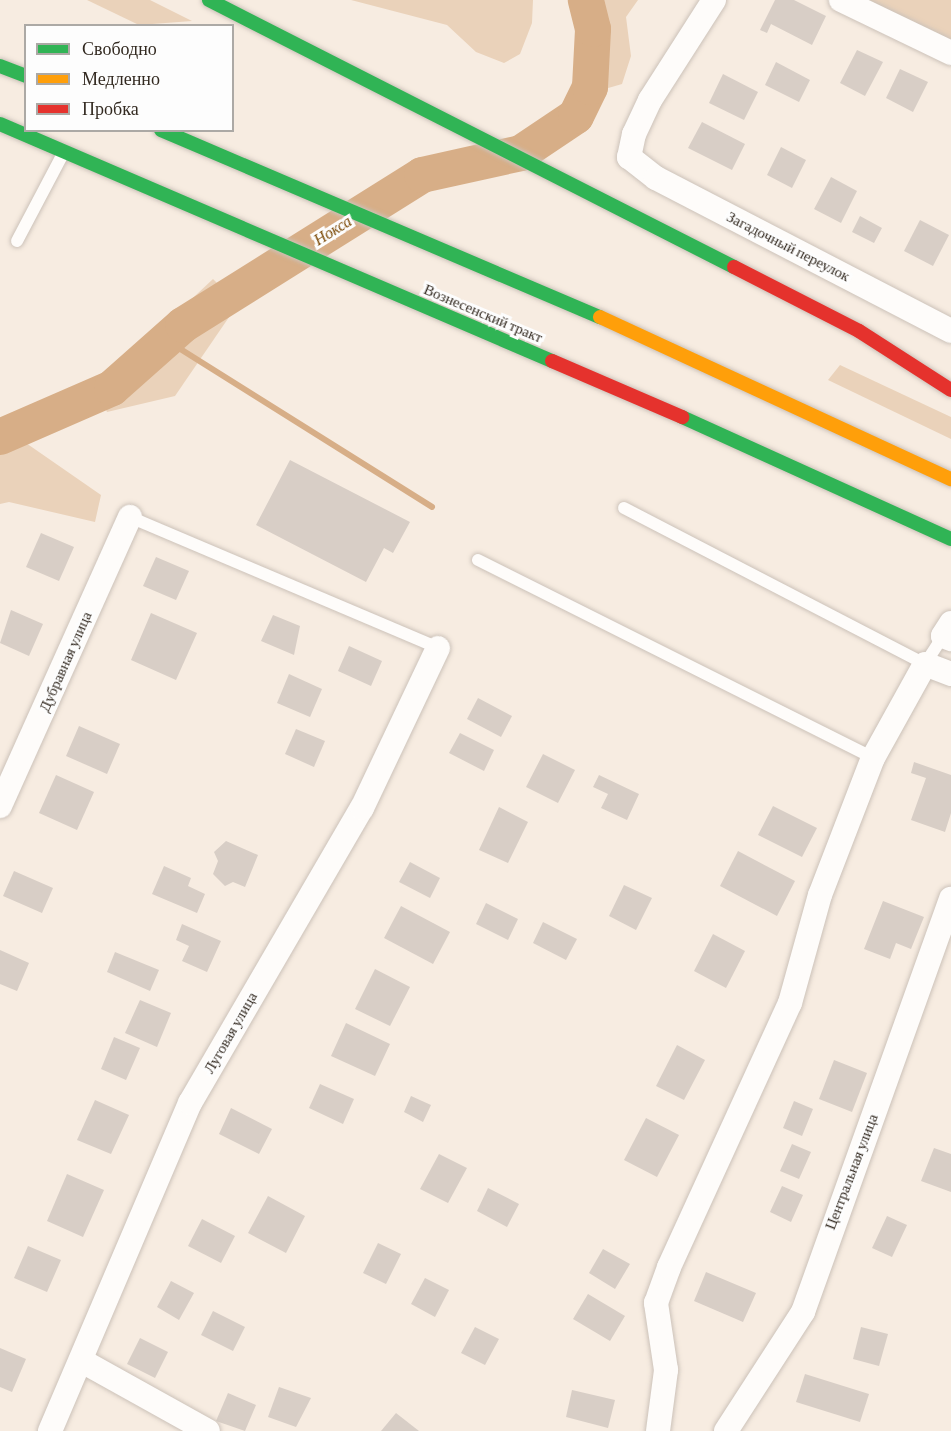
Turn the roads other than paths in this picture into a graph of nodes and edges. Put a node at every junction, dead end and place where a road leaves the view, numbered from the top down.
1 (209, 0) edge
2 (714, 0) edge
3 (841, 0) edge
4 (951, 54) edge
5 (0, 66) edge
6 (24, 75) edge
7 (0, 124) edge
8 (166, 132) edge
9 (65, 151) junction
10 (16, 241) dead end
11 (951, 332) edge
12 (951, 390) edge
13 (951, 479) edge
14 (624, 508) dead end
15 (130, 517) joint
16 (951, 539) edge
17 (478, 560) dead end
18 (948, 633) edge
19 (438, 648) joint
20 (925, 664) junction
21 (951, 674) edge
22 (873, 758) junction
23 (0, 807) edge
24 (951, 899) edge
25 (82, 1361) junction
26 (50, 1431) edge
27 (208, 1431) edge
28 (658, 1431) edge
29 (726, 1431) edge

1 - 12 main road
2 - 11 street, Загадочный переулок
3 - 4 street
5 - 6 main road
7 - 9 main road, Вознесенский тракт
8 - 13 main road
9 - 10 lane
9 - 16 main road, Вознесенский тракт
14 - 20 lane
15 - 19 lane
15 - 23 street, Дубравная улица
17 - 22 lane
18 - 20 lane
19 - 25 street, Луговая улица
20 - 21 street
20 - 22 street
22 - 28 street
24 - 29 street, Центральная улица
25 - 26 street, Луговая улица
25 - 27 street

